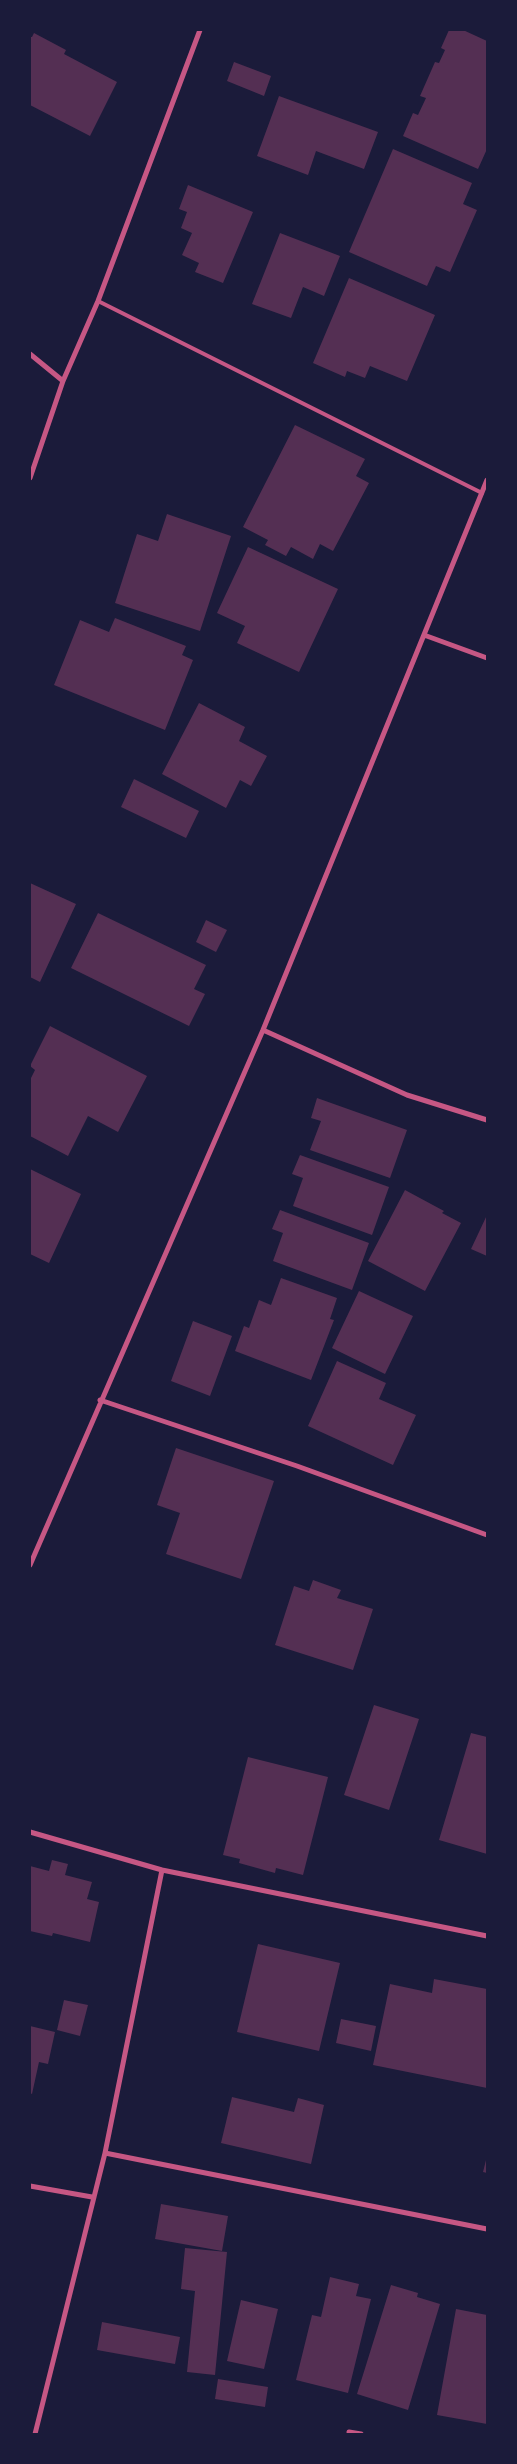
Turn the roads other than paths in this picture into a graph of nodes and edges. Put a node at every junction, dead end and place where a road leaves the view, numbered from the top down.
1 (200, 30) edge
2 (98, 301) junction
3 (30, 354) edge
4 (63, 381) junction
5 (30, 478) edge
6 (487, 480) edge
7 (482, 493) junction
8 (424, 635) junction
9 (487, 658) edge
10 (263, 1030) junction
11 (487, 1120) edge
12 (100, 1400) junction
13 (487, 1535) edge
14 (30, 1565) edge
15 (30, 1832) edge
16 (162, 1870) junction
17 (487, 1936) edge
18 (104, 2153) junction
19 (30, 2186) edge
20 (92, 2197) junction
21 (487, 2229) edge
22 (350, 2432) dead end
23 (35, 2434) edge
24 (361, 2434) edge

1 - 2 street
2 - 4 street
2 - 7 lane
3 - 4 street
4 - 5 street
6 - 7 street
7 - 8 street
8 - 9 street
8 - 10 street
10 - 11 street
10 - 12 street
12 - 13 street
12 - 14 street
15 - 16 street
16 - 17 street
16 - 18 street
18 - 20 street
18 - 21 street
19 - 20 street
20 - 23 street
22 - 24 street

